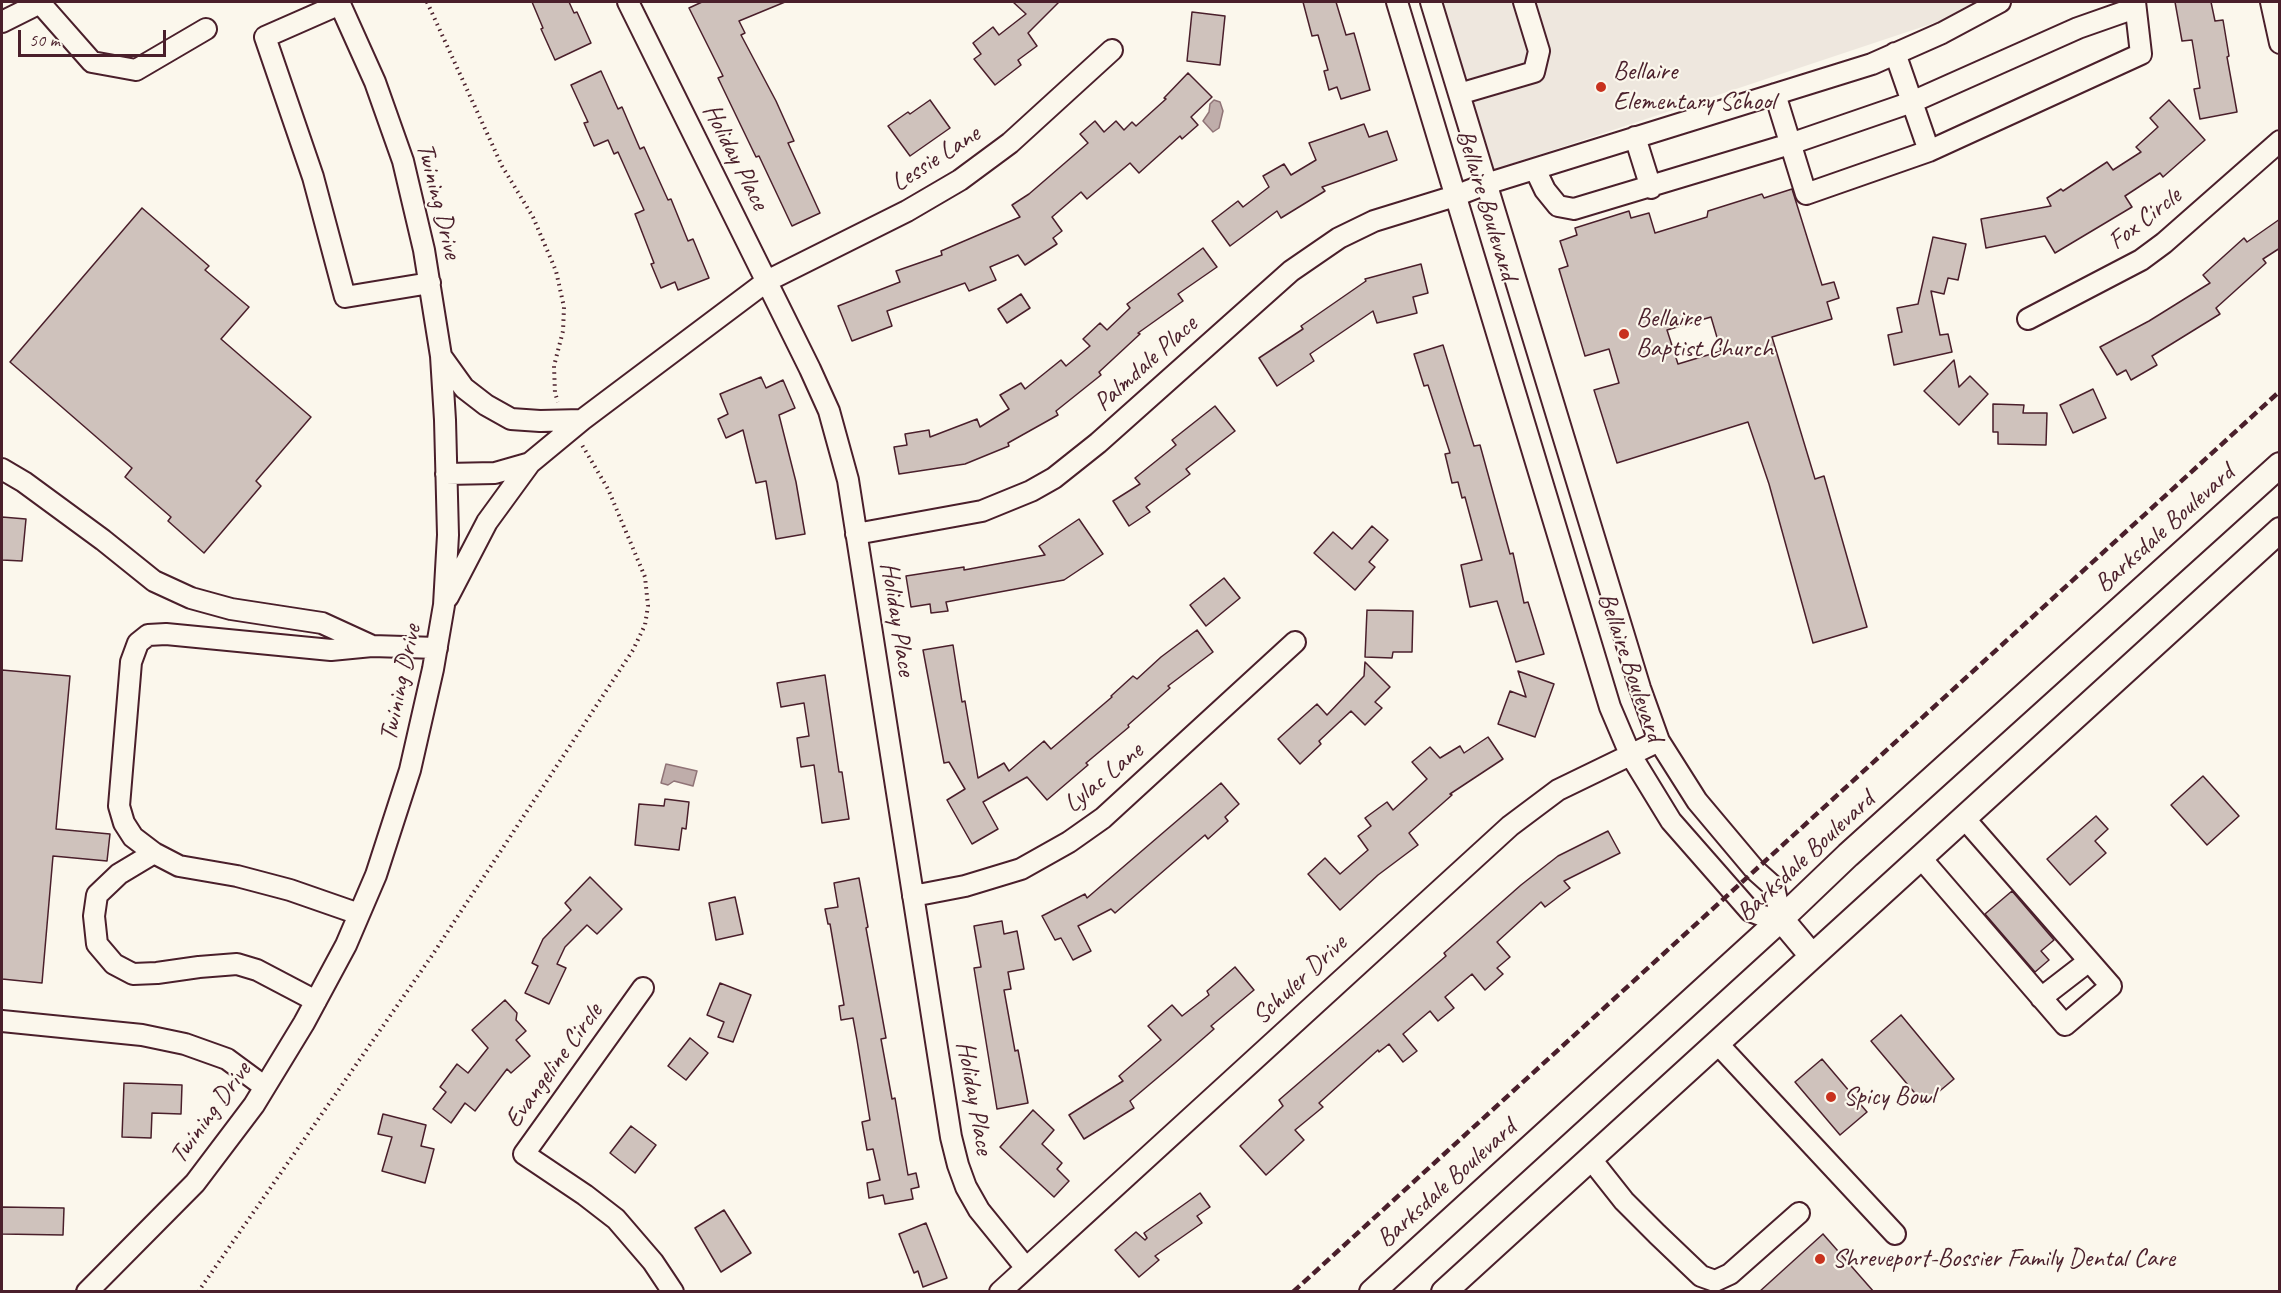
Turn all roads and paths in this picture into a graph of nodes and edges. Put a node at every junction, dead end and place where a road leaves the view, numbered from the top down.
1 (41, 2) edge
2 (428, 2) edge
3 (628, 2) edge
4 (1397, 2) edge
5 (1431, 2) edge
6 (1524, 2) edge
7 (2000, 2) edge
8 (2271, 2) edge
9 (339, 3) edge
10 (2135, 5) edge
11 (2, 22) edge
12 (206, 29) dead end
13 (2280, 43) edge
14 (1112, 50) dead end
15 (1895, 53) junction
16 (1459, 93) junction
17 (1774, 94) junction
18 (1912, 102) junction
19 (1635, 137) junction
20 (2280, 141) edge
21 (1790, 144) junction
22 (1929, 151) junction
23 (1535, 169) junction
24 (1486, 184) junction
25 (1651, 188) junction
26 (1455, 196) junction
27 (767, 281) junction
28 (430, 283) junction
29 (2028, 319) dead end
30 (441, 356) junction
31 (573, 423) junction
32 (530, 463) junction
33 (1571, 464) junction
34 (2280, 465) edge
35 (2, 469) edge
36 (1539, 472) junction
37 (446, 474) junction
38 (2280, 530) edge
39 (856, 534) junction
40 (1606, 579) junction
41 (1574, 587) junction
42 (444, 605) junction
43 (1295, 642) dead end
44 (372, 646) junction
45 (436, 648) junction
46 (1659, 741) junction
47 (1630, 754) junction
48 (1964, 818) junction
49 (154, 853) junction
50 (1920, 857) junction
51 (913, 896) junction
52 (359, 914) junction
53 (1781, 919) junction
54 (1812, 956) junction
55 (2089, 961) junction
56 (643, 988) dead end
57 (2041, 998) junction
58 (316, 1000) junction
59 (2, 1021) edge
60 (1717, 1043) junction
61 (265, 1087) junction
62 (1590, 1158) junction
63 (1799, 1213) dead end
64 (1895, 1234) dead end
65 (1026, 1268) junction
66 (87, 1292) edge
67 (198, 1292) edge
68 (673, 1292) edge
69 (1000, 1292) edge
70 (1372, 1292) edge
71 (1444, 1292) edge

1 - 11 street
1 - 12 street
2 - 31 path
3 - 27 street, Holiday Place
4 - 26 street, Bellaire Boulevard
5 - 16 street, Bellaire Boulevard
6 - 16 street, Bellaire Boulevard
7 - 15 street, Palmdale Place
8 - 13 street
9 - 28 street, Twining Drive
9 - 28 street
10 - 18 street
10 - 22 street
14 - 27 street, Lessie Lane
15 - 17 street, Palmdale Place
15 - 18 street
16 - 24 street, Bellaire Boulevard
17 - 19 street, Palmdale Place
17 - 21 street
18 - 21 street
18 - 22 street
19 - 23 street, Palmdale Place
19 - 25 street
20 - 29 street, Fox Circle
21 - 22 street
21 - 25 street
23 - 24 street, Palmdale Place
23 - 25 street
24 - 26 street, Palmdale Place
24 - 33 street, Bellaire Boulevard
26 - 36 street, Bellaire Boulevard
26 - 39 street, Palmdale Place
27 - 31 street, Lessie Lane
27 - 39 street, Holiday Place
28 - 30 street, Twining Drive
30 - 31 street
30 - 37 street, Twining Drive
31 - 32 street, Lessie Lane
31 - 67 path
32 - 37 street
32 - 42 street
33 - 36 street
33 - 40 street, Bellaire Boulevard
34 - 53 main road, Barksdale Boulevard
35 - 44 street
36 - 41 street, Bellaire Boulevard
37 - 42 street, Twining Drive
38 - 48 main road
39 - 51 street, Holiday Place
40 - 41 street
40 - 46 street, Bellaire Boulevard
41 - 47 street, Bellaire Boulevard
42 - 45 street, Twining Drive
43 - 51 street, Lylac Lane
44 - 45 street
44 - 49 street
45 - 52 street, Twining Drive
46 - 47 street, Schuler Drive
46 - 53 street, Bellaire Boulevard
47 - 53 street, Bellaire Boulevard
47 - 65 street, Schuler Drive
48 - 50 main road
48 - 55 street
49 - 52 street
49 - 58 street
50 - 54 main road
50 - 57 street
51 - 65 street, Holiday Place
52 - 58 street, Twining Drive
53 - 54 main road
53 - 70 main road, Barksdale Boulevard
54 - 60 main road
55 - 57 street
55 - 57 street
56 - 68 street, Evangeline Circle
58 - 61 street, Twining Drive
59 - 61 street
60 - 62 main road
60 - 64 street
61 - 66 street, Twining Drive
62 - 63 street
62 - 71 main road
65 - 69 street, Schuler Drive

